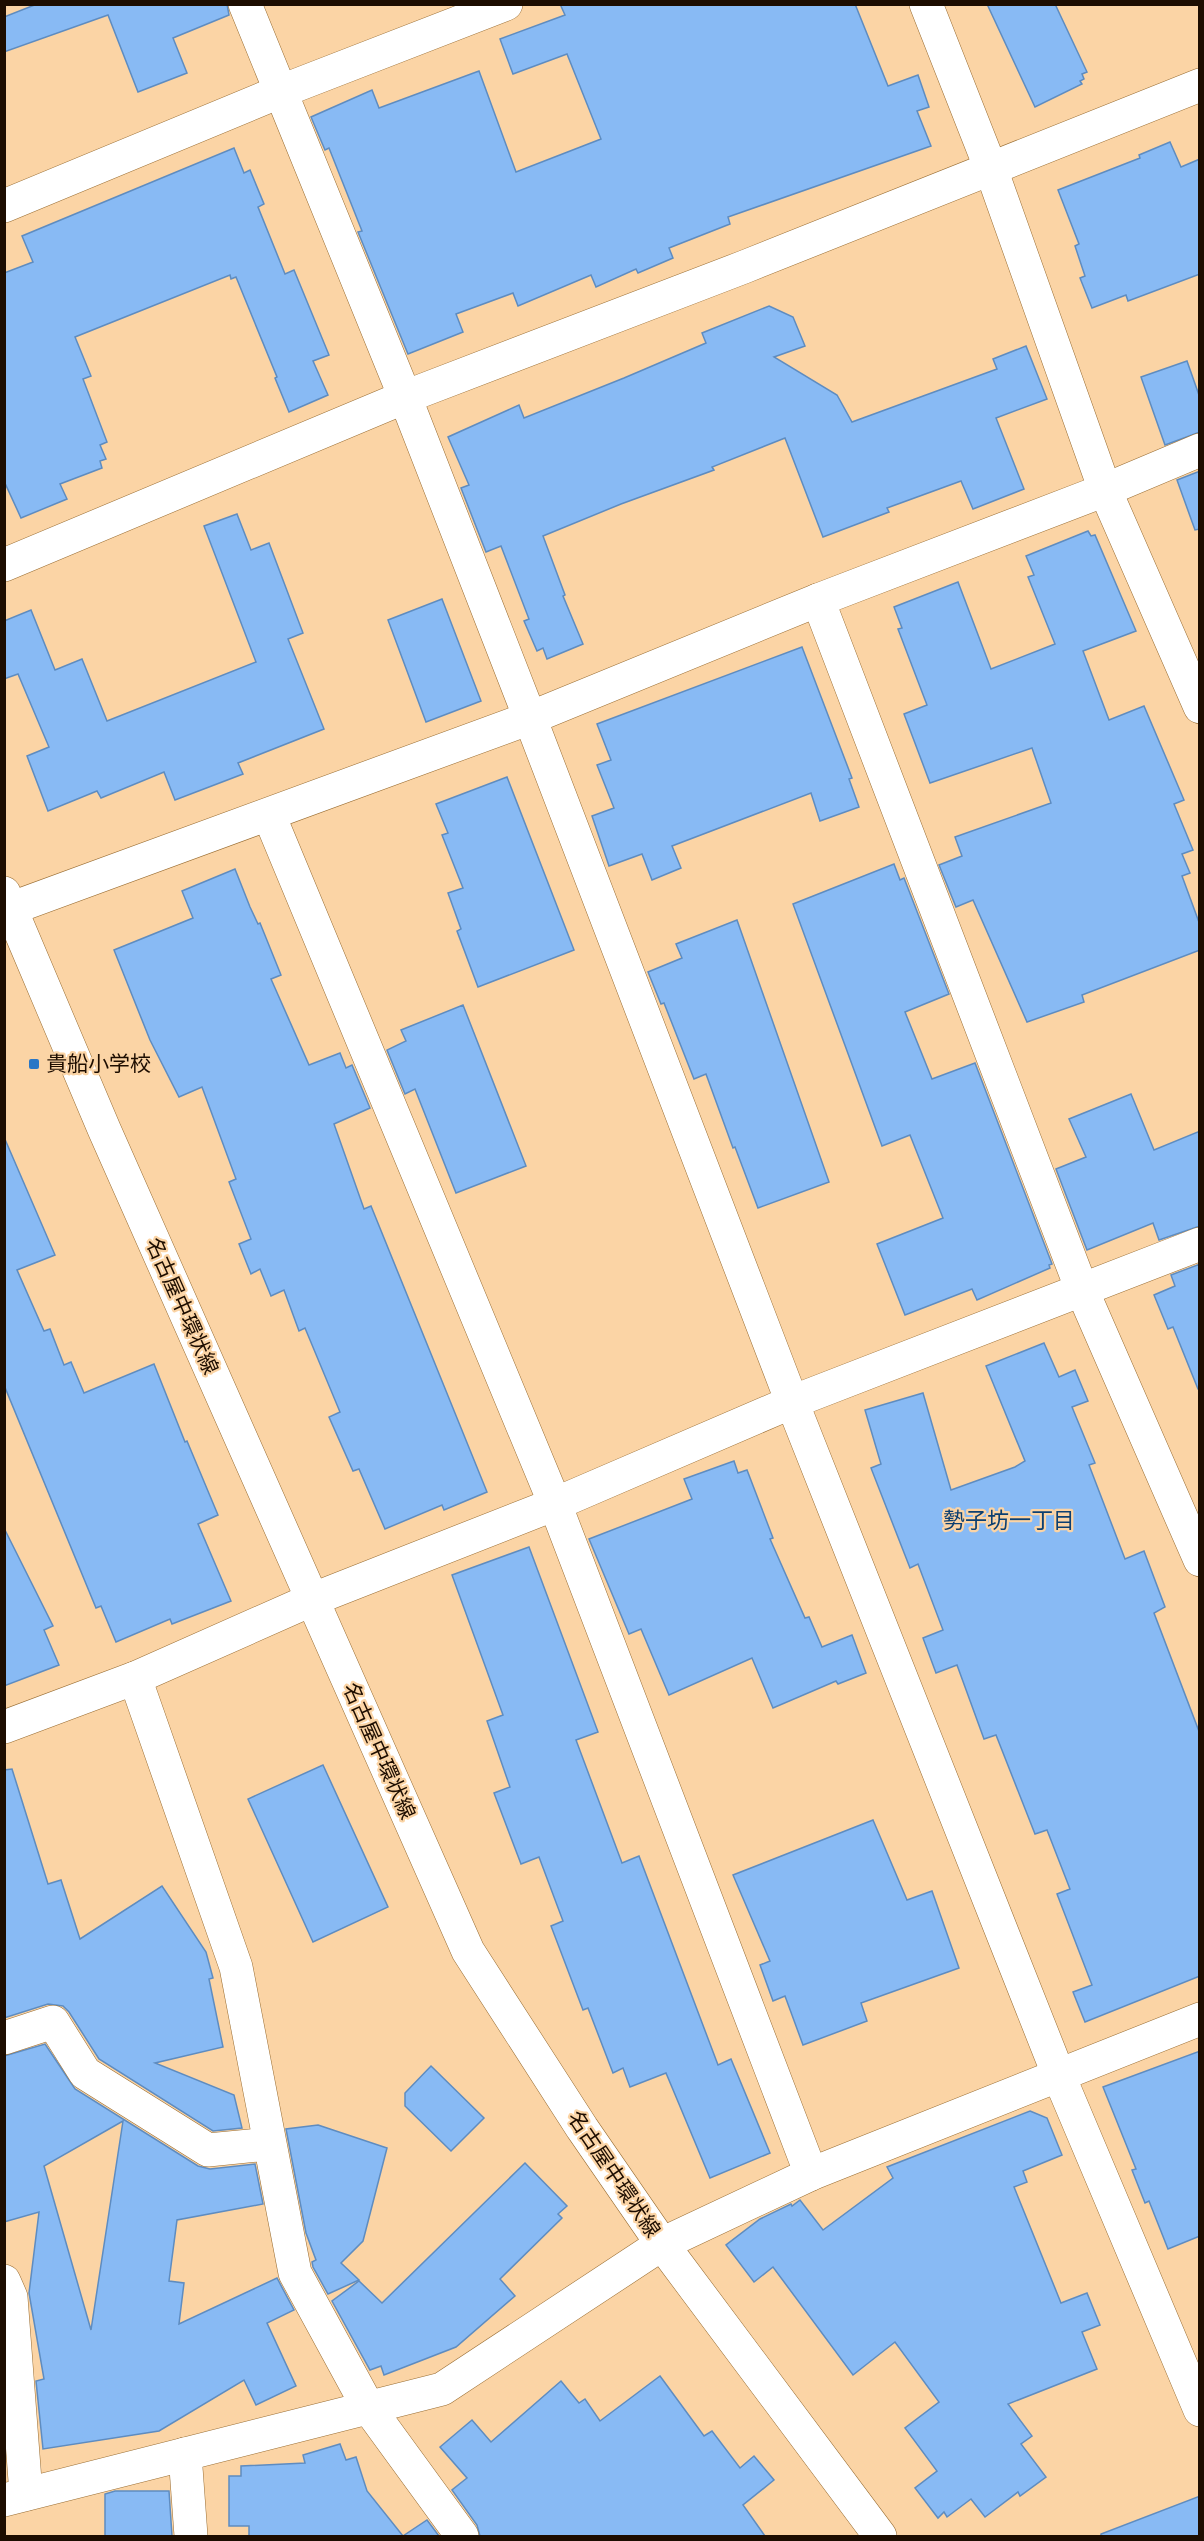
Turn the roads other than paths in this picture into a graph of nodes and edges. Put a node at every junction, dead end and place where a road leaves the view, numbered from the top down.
1 (245, 4) edge
2 (506, 4) edge
3 (926, 4) edge
4 (1200, 85) edge
5 (279, 92) junction
6 (991, 169) junction
7 (6, 202) edge
8 (405, 397) junction
9 (1200, 450) edge
10 (1105, 490) junction
11 (4, 565) edge
12 (818, 600) junction
13 (1200, 707) edge
14 (530, 718) junction
15 (269, 815) junction
16 (7, 904) edge
17 (1200, 1244) edge
18 (1082, 1290) junction
19 (792, 1402) junction
20 (555, 1504) junction
21 (1200, 1560) edge
22 (311, 1600) junction
23 (135, 1678) junction
24 (4, 1728) edge
25 (1200, 2019) edge
26 (4, 2038) edge
27 (1059, 2076) junction
28 (269, 2144) junction
29 (811, 2174) junction
30 (662, 2244) junction
31 (4, 2281) edge
32 (368, 2407) junction
33 (1200, 2410) edge
34 (185, 2454) junction
35 (15, 2497) edge
36 (191, 2536) edge
37 (462, 2536) edge
38 (880, 2536) edge

1 - 5 street
2 - 5 street
3 - 6 street
4 - 6 street
5 - 7 street
5 - 8 street
6 - 8 street
6 - 10 street
8 - 11 street
8 - 14 street
9 - 10 street
10 - 12 street
10 - 13 street
12 - 14 street
12 - 18 street
14 - 15 street
14 - 19 street
15 - 16 street
15 - 20 street
16 - 22 street, 名古屋中環状線
17 - 18 street
18 - 19 street
18 - 21 street
19 - 20 street
19 - 27 street
20 - 22 street
20 - 29 street
22 - 23 street
22 - 30 street, 名古屋中環状線
23 - 24 street
23 - 28 street
25 - 27 street
26 - 28 street
27 - 29 street
27 - 33 street
28 - 32 street
29 - 30 street
30 - 32 street
30 - 38 street, 名古屋中環状線
31 - 35 street
32 - 34 street
32 - 37 street
34 - 35 street
34 - 36 street

